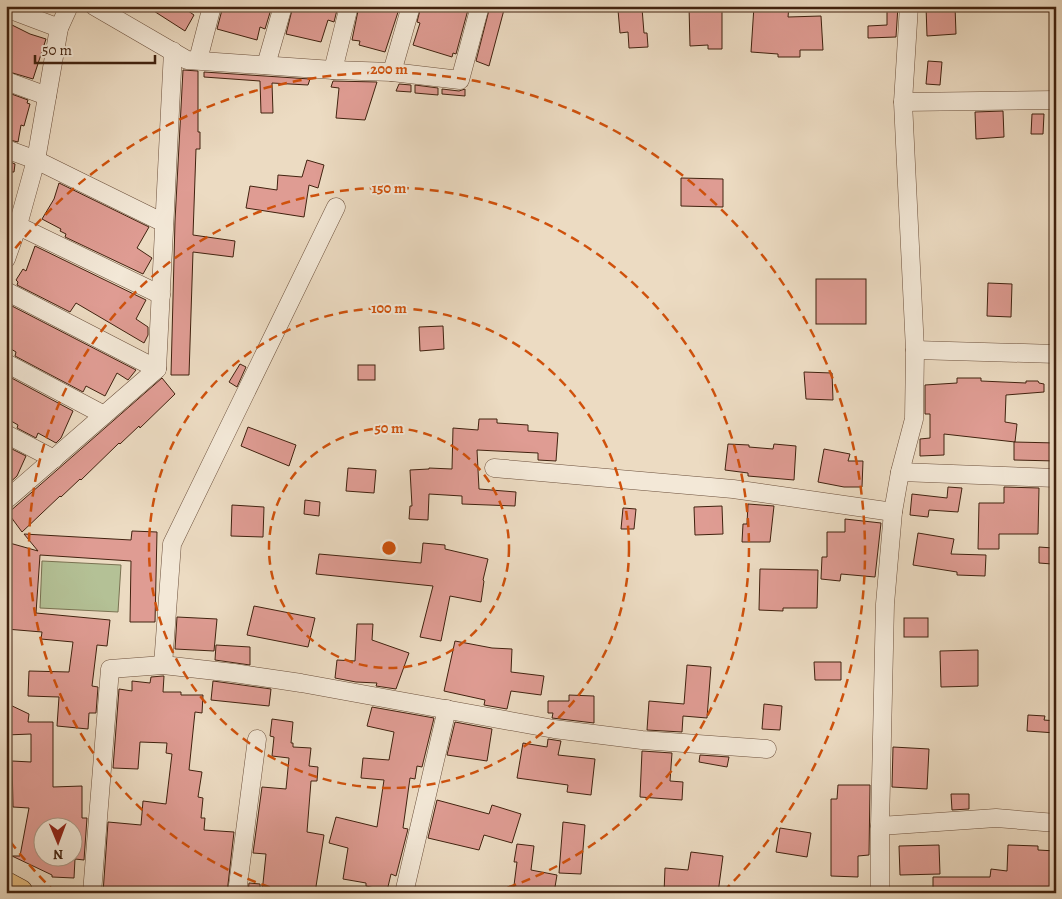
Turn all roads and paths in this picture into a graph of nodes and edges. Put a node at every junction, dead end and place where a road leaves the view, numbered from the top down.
1 (69, 6) edge
2 (94, 6) edge
3 (212, 6) edge
4 (283, 6) edge
5 (349, 6) edge
6 (411, 6) edge
7 (480, 6) edge
8 (909, 6) edge
9 (6, 8) edge
10 (59, 28) junction
11 (173, 51) junction
12 (198, 60) junction
13 (266, 65) junction
14 (333, 70) junction
15 (392, 72) junction
16 (6, 81) edge
17 (47, 96) junction
18 (1056, 100) edge
19 (903, 102) junction
20 (6, 149) edge
21 (36, 160) junction
22 (336, 207) dead end
23 (12, 223) edge
24 (164, 223) junction
25 (6, 259) edge
26 (6, 291) edge
27 (160, 295) junction
28 (914, 350) junction
29 (1056, 354) edge
30 (6, 363) edge
31 (157, 369) junction
32 (104, 415) junction
33 (6, 434) edge
34 (54, 458) junction
35 (494, 468) dead end
36 (900, 472) junction
37 (1056, 478) edge
38 (6, 500) edge
39 (893, 512) junction
40 (163, 666) junction
41 (447, 709) junction
42 (257, 739) dead end
43 (767, 749) dead end
44 (1056, 823) edge
45 (880, 826) junction
46 (92, 893) edge
47 (237, 893) edge
48 (404, 893) edge
49 (880, 893) edge

1 - 10 street
2 - 11 street
3 - 12 street
4 - 13 street
5 - 14 street
6 - 15 street
7 - 15 street
8 - 19 street
9 - 10 street
10 - 17 street
11 - 12 street
11 - 24 street
12 - 13 street
13 - 14 street
14 - 15 street
16 - 17 street
17 - 21 street
18 - 19 street
19 - 28 street
20 - 21 street
21 - 23 street
21 - 24 street
22 - 40 street
23 - 25 street
23 - 27 street
24 - 27 street
26 - 31 street
27 - 31 street
28 - 29 street
28 - 36 street
30 - 32 street
31 - 32 street
32 - 34 street
33 - 34 street
34 - 38 street
35 - 39 street
36 - 37 street
36 - 39 street
39 - 45 street
40 - 41 street
40 - 46 street
41 - 43 street
41 - 48 street
42 - 47 street
44 - 45 street
45 - 49 street

